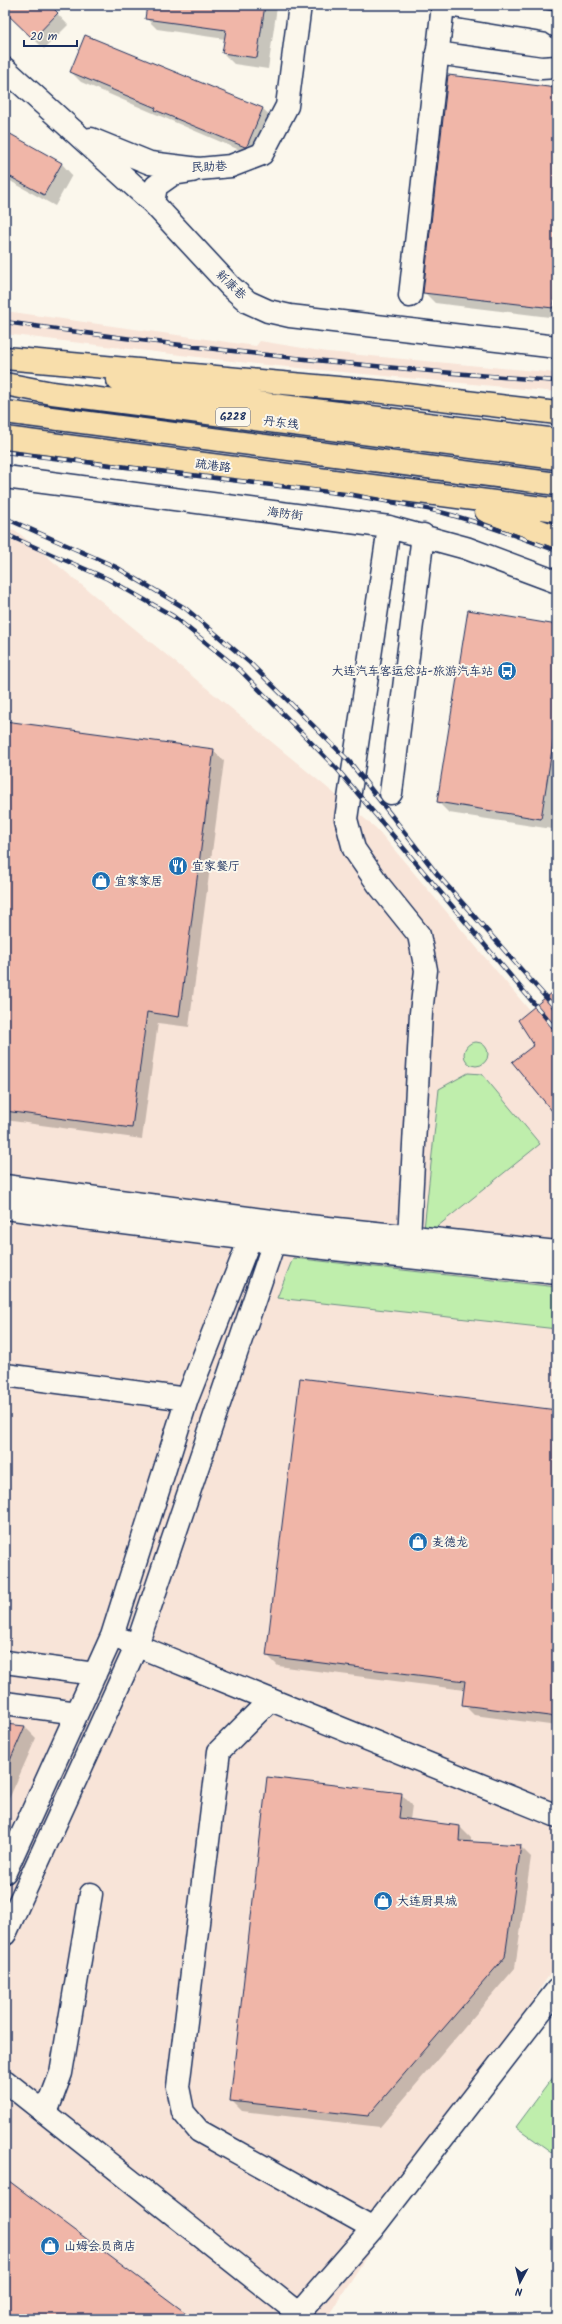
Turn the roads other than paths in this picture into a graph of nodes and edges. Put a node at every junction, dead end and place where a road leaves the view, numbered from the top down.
1 (300, 5) edge
2 (443, 5) edge
3 (448, 5) edge
4 (557, 26) edge
5 (437, 53) junction
6 (557, 67) edge
7 (7, 75) edge
8 (77, 133) junction
9 (199, 169) junction
10 (153, 203) junction
11 (410, 296) dead end
12 (557, 347) edge
13 (5, 358) edge
14 (56, 362) junction
15 (5, 384) edge
16 (5, 412) edge
17 (557, 413) edge
18 (5, 438) edge
19 (557, 440) edge
20 (557, 458) edge
21 (5, 477) edge
22 (557, 484) edge
23 (422, 493) junction
24 (557, 510) edge
25 (390, 527) junction
26 (423, 535) junction
27 (557, 537) edge
28 (557, 582) edge
29 (391, 793) dead end
30 (5, 1186) edge
31 (5, 1208) edge
32 (268, 1221) junction
33 (250, 1239) junction
34 (274, 1242) junction
35 (408, 1247) junction
36 (557, 1252) edge
37 (557, 1273) edge
38 (5, 1375) edge
39 (187, 1399) junction
40 (112, 1636) junction
41 (137, 1645) junction
42 (5, 1662) edge
43 (95, 1674) junction
44 (270, 1700) junction
45 (5, 1703) edge
46 (77, 1713) junction
47 (557, 1816) edge
48 (5, 1872) edge
49 (91, 1894) dead end
50 (5, 1934) edge
51 (557, 1990) edge
52 (5, 2081) edge
53 (46, 2113) junction
54 (373, 2228) junction
55 (297, 2316) edge

1 - 9 street, 民助巷
2 - 5 street
3 - 4 street
5 - 6 street
5 - 11 street
7 - 8 street, 新康巷
8 - 9 street, 民助巷
8 - 10 street, 新康巷
9 - 10 street
10 - 12 street, 新康巷
13 - 14 highway
14 - 17 highway
14 - 19 highway
15 - 20 highway, 丹东线 / G228
16 - 22 highway
18 - 23 highway, 疏港路
21 - 25 street, 海防街
23 - 24 highway
23 - 27 highway
25 - 26 street, 海防街
25 - 35 street
26 - 28 street, 海防街
26 - 29 street
30 - 32 street
31 - 33 street
32 - 33 street
32 - 34 street
32 - 35 street
33 - 34 street
33 - 39 street
34 - 35 street
34 - 41 street
35 - 36 street
35 - 37 street
38 - 39 street
39 - 40 street
40 - 41 street
40 - 43 street
41 - 44 street
41 - 50 street
42 - 43 street
43 - 46 street
44 - 47 street
44 - 54 street
45 - 46 street
46 - 48 street
49 - 53 street
51 - 54 street
52 - 53 street
53 - 55 street
54 - 55 street

